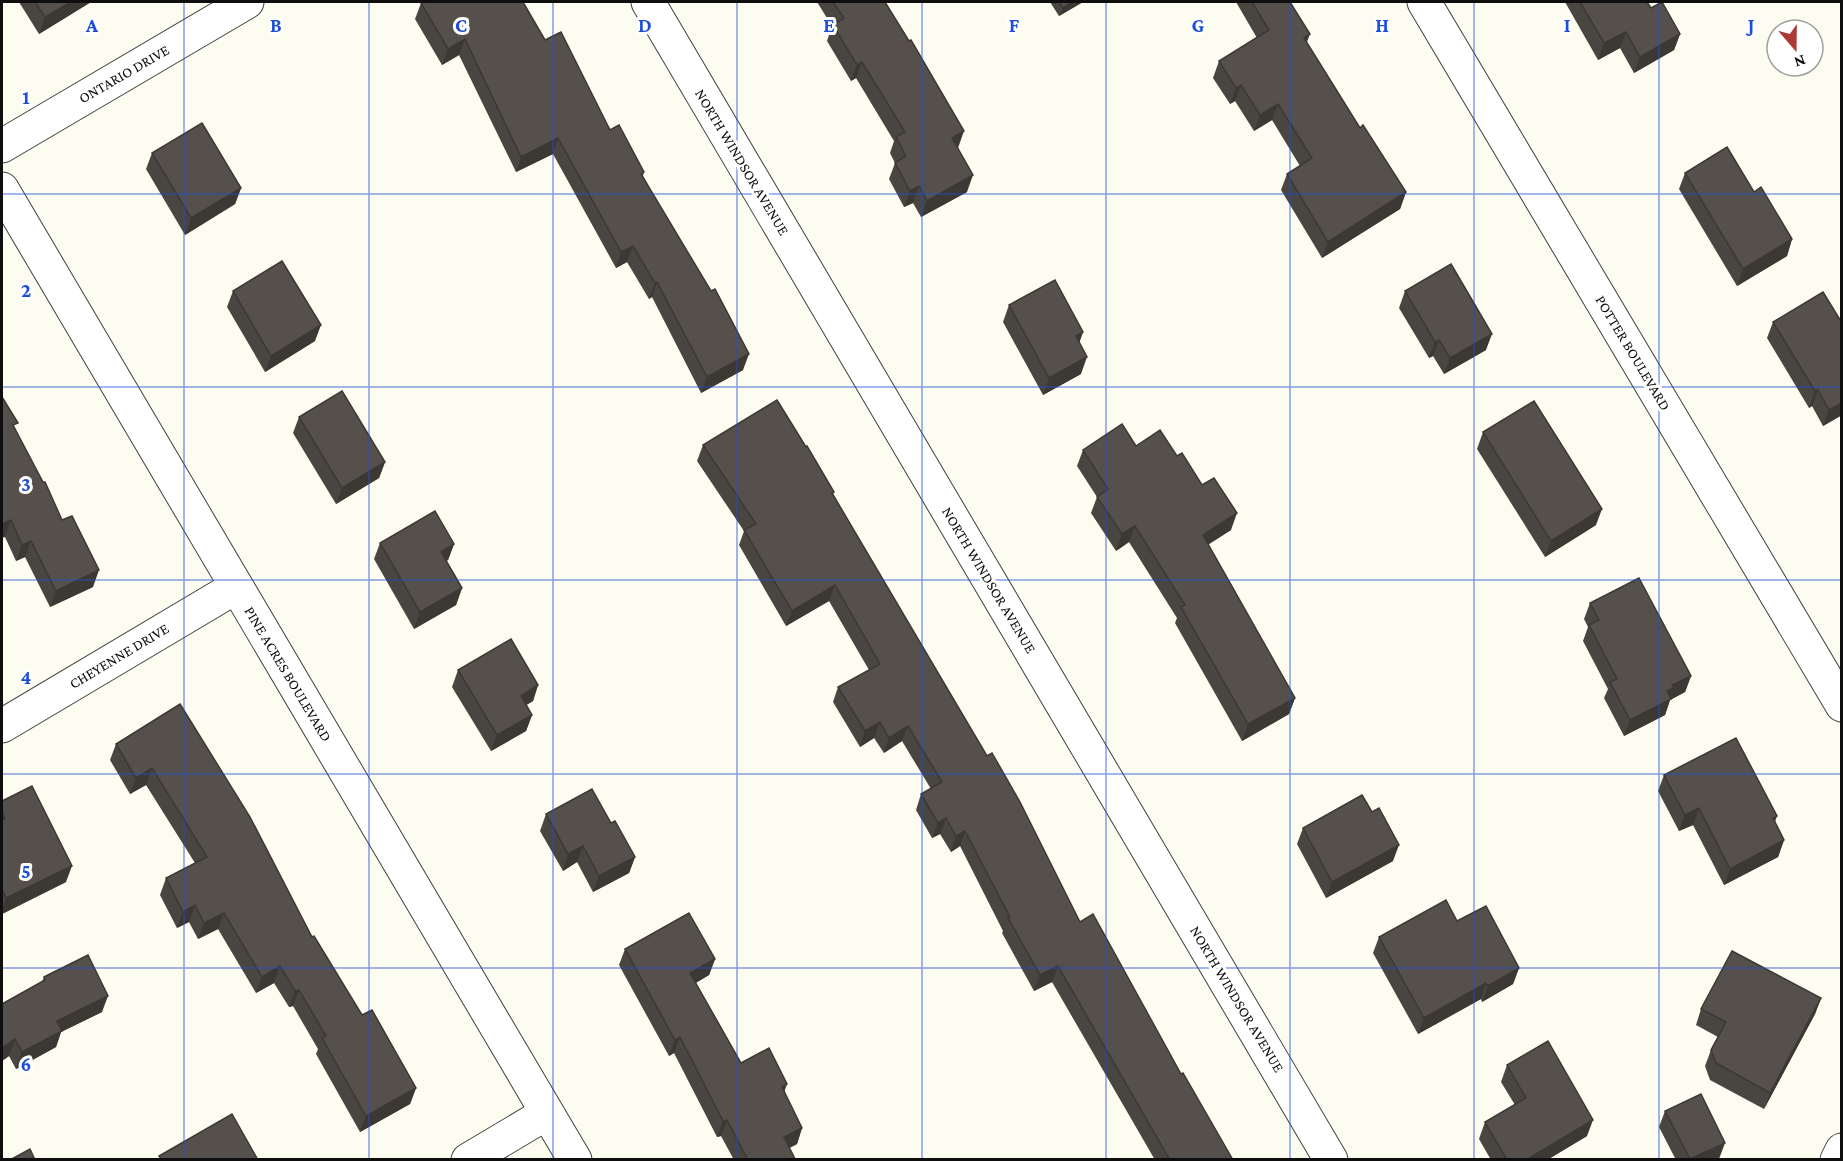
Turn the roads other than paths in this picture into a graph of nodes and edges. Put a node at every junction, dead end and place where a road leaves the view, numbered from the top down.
1 (247, 2) edge
2 (648, 2) edge
3 (1424, 2) edge
4 (2, 146) edge
5 (2, 189) edge
6 (236, 587) junction
7 (1842, 705) edge
8 (2, 726) edge
9 (547, 1113) junction
10 (1842, 1150) edge
11 (468, 1160) edge
12 (575, 1160) edge
13 (1331, 1160) edge
14 (1837, 1160) edge

1 - 4 street, ONTARIO DRIVE
2 - 13 street, NORTH WINDSOR AVENUE
3 - 7 street, POTTER BOULEVARD
5 - 6 street, PINE ACRES BOULEVARD
6 - 8 street, CHEYENNE DRIVE
6 - 9 street, PINE ACRES BOULEVARD
9 - 11 street
9 - 12 street, PINE ACRES BOULEVARD
10 - 14 street

